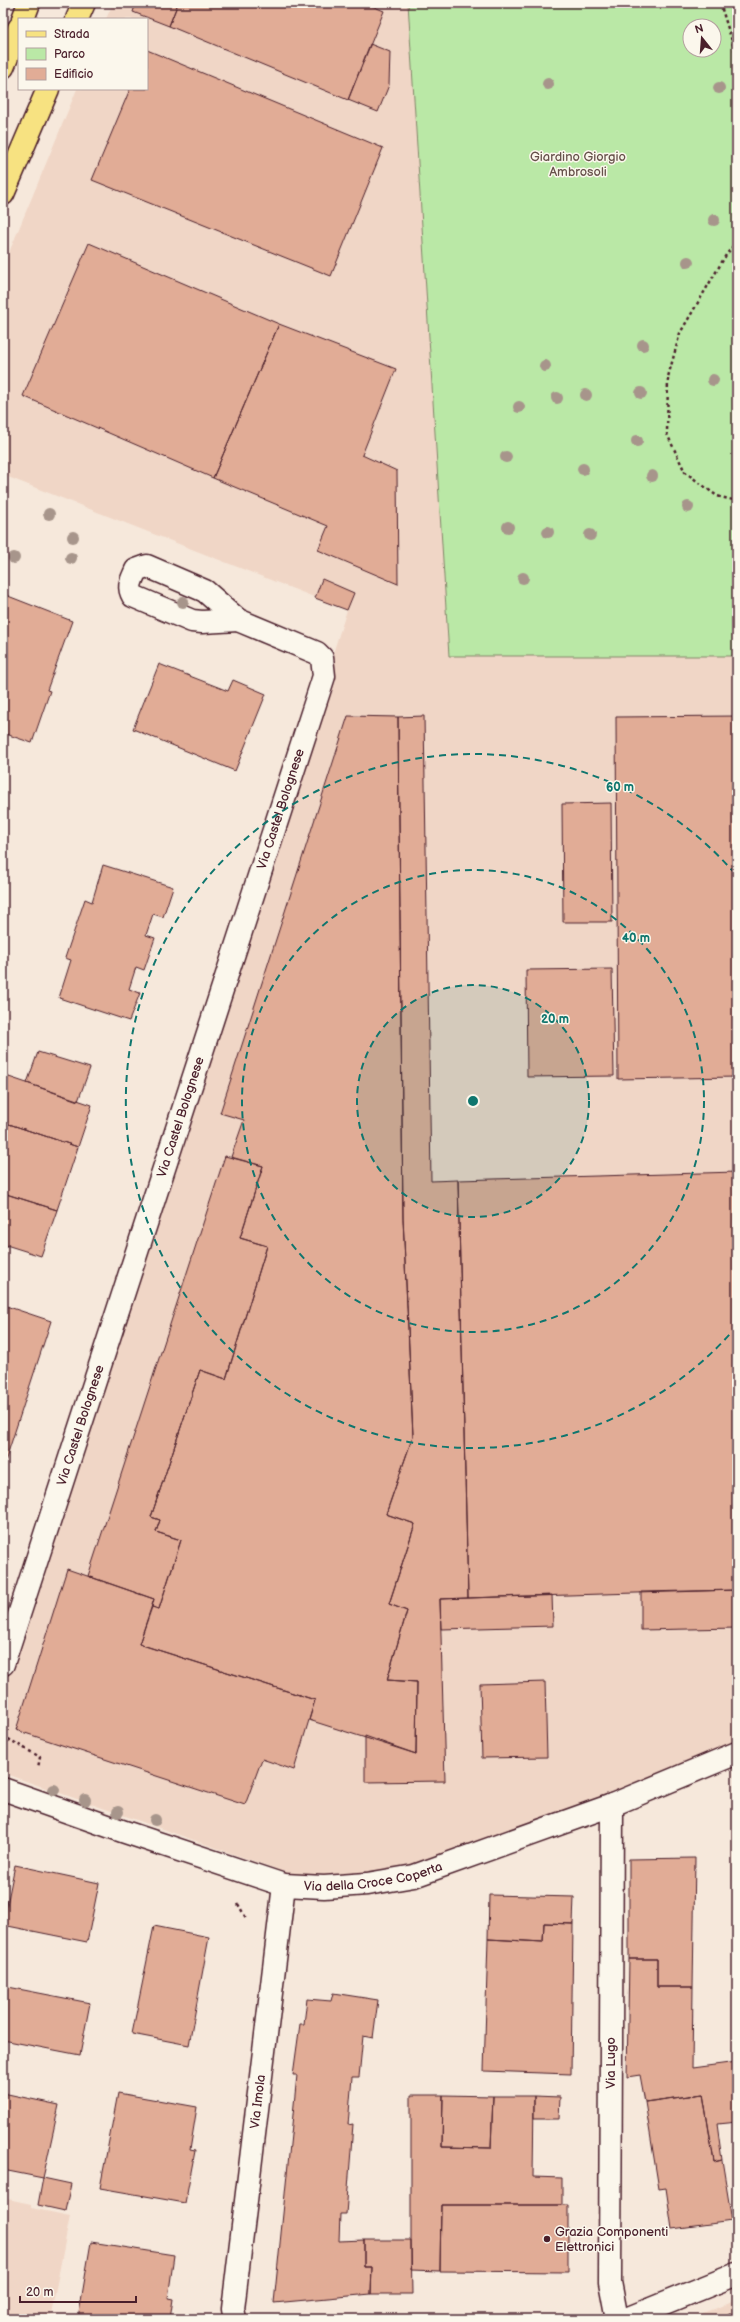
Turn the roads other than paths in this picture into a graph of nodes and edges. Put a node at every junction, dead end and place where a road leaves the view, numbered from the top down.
1 (29, 3) edge
2 (84, 3) edge
3 (23, 18) edge
4 (77, 18) edge
5 (18, 30) edge
6 (3, 67) edge
7 (48, 90) edge
8 (3, 194) edge
9 (238, 620) dead end
10 (3, 1664) edge
11 (737, 1754) edge
12 (3, 1789) edge
13 (612, 1805) junction
14 (284, 1885) junction
15 (737, 2274) edge
16 (235, 2319) edge
17 (617, 2319) edge
18 (626, 2319) edge

1 - 3 main road
2 - 4 main road
5 - 6 main road
7 - 8 main road
9 - 10 street, Via Castel Bolognese
11 - 13 street, Via della Croce Coperta
12 - 14 street, Via della Croce Coperta
13 - 14 street, Via della Croce Coperta
13 - 17 street, Via Lugo
14 - 16 street, Via Imola
15 - 18 street

